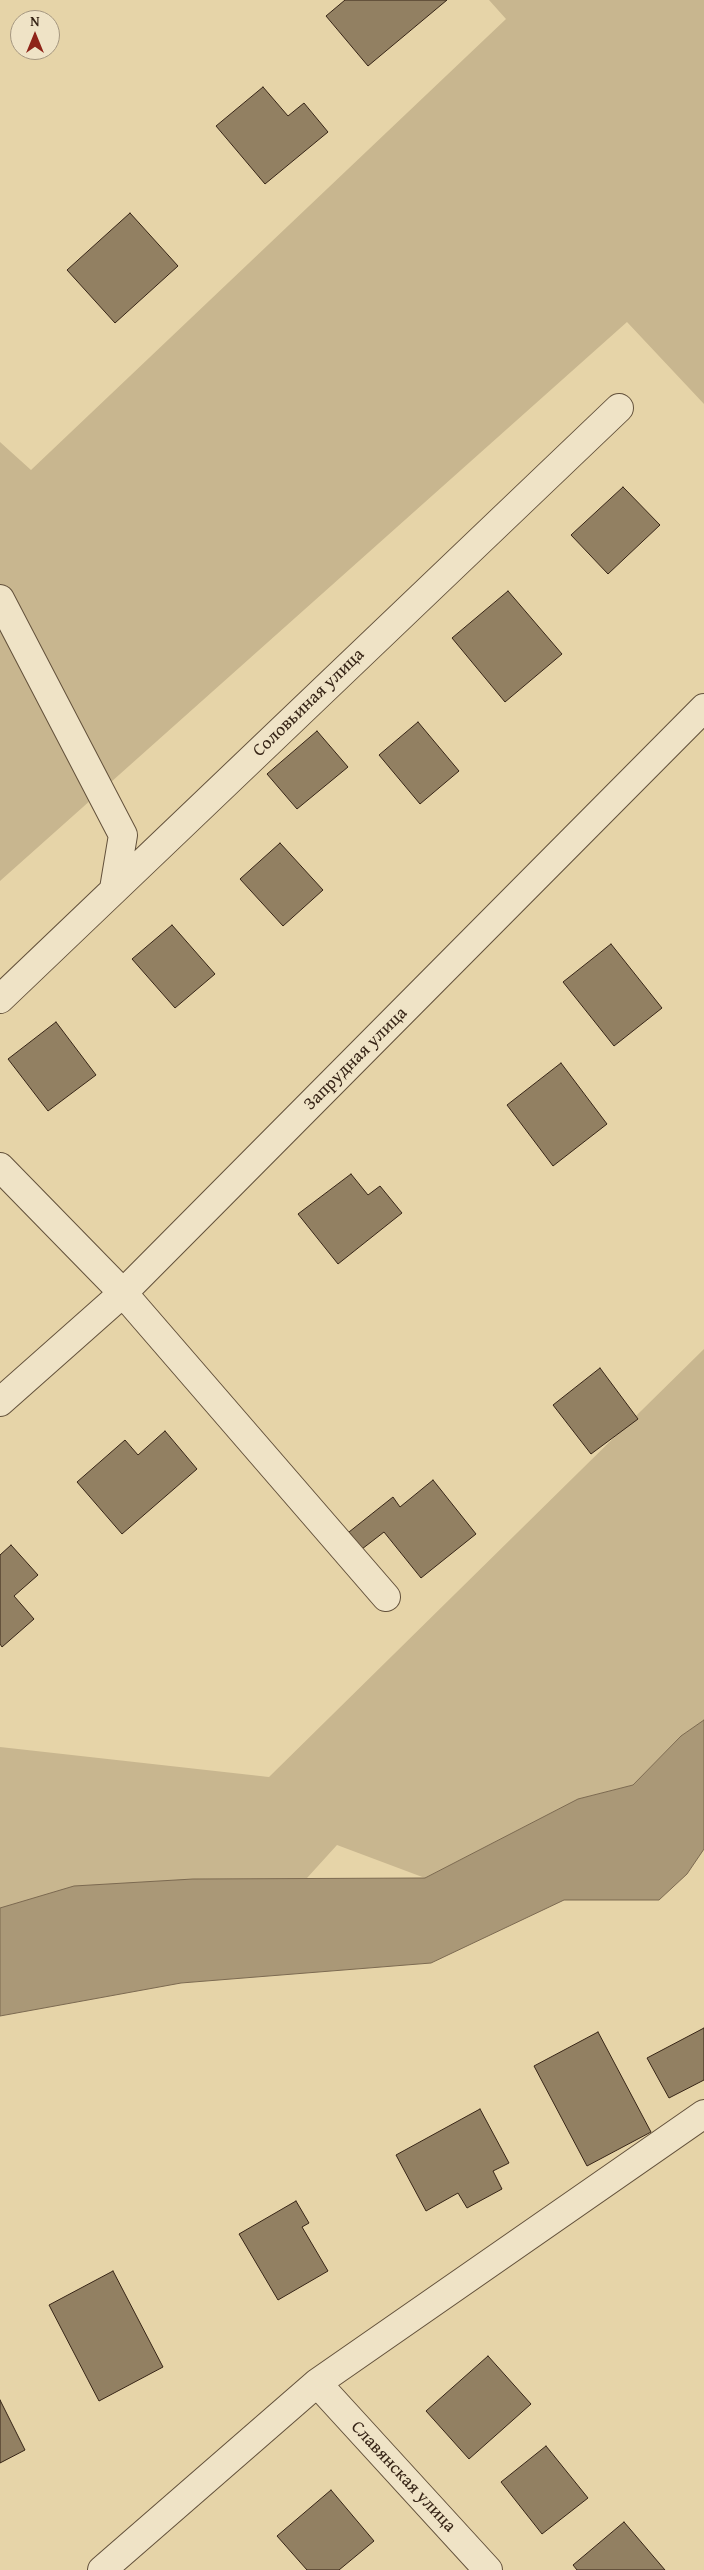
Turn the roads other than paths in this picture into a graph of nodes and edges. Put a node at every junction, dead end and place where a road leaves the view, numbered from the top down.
1 (619, 408) dead end
2 (0, 599) edge
3 (704, 708) edge
4 (114, 889) junction
5 (0, 998) edge
6 (0, 1167) edge
7 (123, 1294) junction
8 (0, 1402) edge
9 (386, 1597) dead end
10 (704, 2114) edge
11 (317, 2383) junction
12 (102, 2570) edge
13 (488, 2570) edge

1 - 4 street, Соловьиная улица
2 - 4 street
3 - 7 street, Запрудная улица
4 - 5 street, Соловьиная улица
6 - 7 street
7 - 8 street, Запрудная улица
7 - 9 street
10 - 11 street
11 - 12 street
11 - 13 street, Славянская улица

